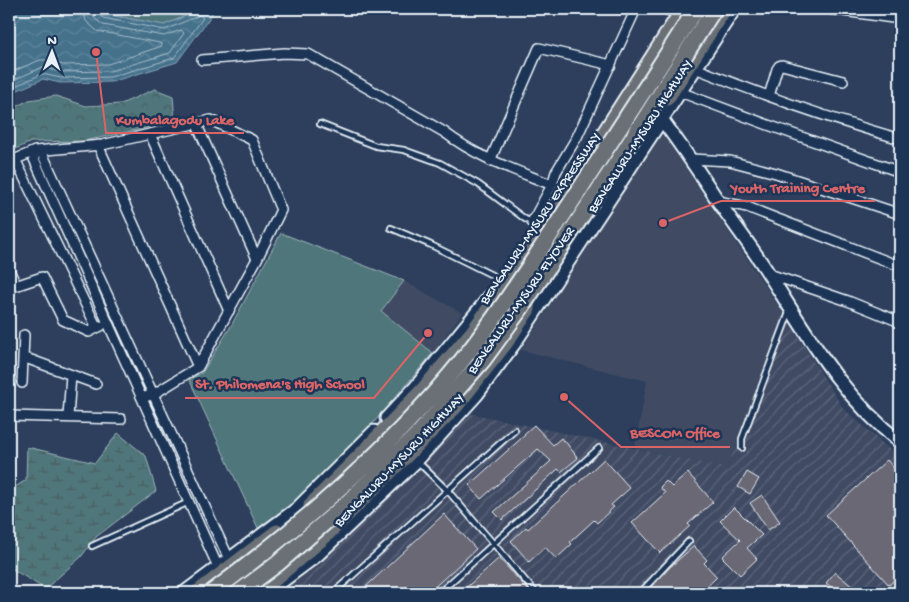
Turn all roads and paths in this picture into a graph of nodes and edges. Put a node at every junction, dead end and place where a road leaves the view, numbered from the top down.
1 (636, 9) edge
2 (696, 9) edge
3 (714, 9) edge
4 (724, 9) edge
5 (735, 9) edge
6 (829, 9) edge
7 (676, 10) edge
8 (848, 11) edge
9 (890, 13) edge
10 (900, 20) edge
11 (202, 60) dead end
12 (611, 65) junction
13 (695, 68) junction
14 (843, 81) dead end
15 (635, 84) junction
16 (680, 92) junction
17 (769, 96) junction
18 (660, 116) junction
19 (196, 123) junction
20 (320, 124) dead end
21 (150, 134) junction
22 (900, 139) edge
23 (98, 145) junction
24 (35, 151) junction
25 (691, 159) junction
26 (12, 161) edge
27 (490, 161) junction
28 (900, 172) edge
29 (552, 185) junction
30 (718, 201) junction
31 (900, 214) edge
32 (534, 224) junction
33 (391, 228) dead end
34 (258, 259) junction
35 (894, 264) dead end
36 (9, 270) edge
37 (769, 274) junction
38 (502, 280) junction
39 (13, 287) edge
40 (790, 309) junction
41 (229, 310) junction
42 (900, 322) edge
43 (108, 323) junction
44 (97, 328) junction
45 (24, 335) dead end
46 (23, 357) junction
47 (198, 367) junction
48 (71, 375) junction
49 (22, 383) dead end
50 (96, 384) dead end
51 (154, 394) junction
52 (142, 398) junction
53 (9, 416) edge
54 (68, 417) junction
55 (121, 418) dead end
56 (381, 429) junction
57 (515, 430) dead end
58 (900, 442) edge
59 (600, 448) dead end
60 (742, 448) dead end
61 (413, 457) junction
62 (448, 491) junction
63 (189, 502) junction
64 (689, 541) dead end
65 (493, 544) junction
66 (92, 546) dead end
67 (229, 559) junction
68 (218, 567) junction
69 (643, 592) edge
70 (183, 593) edge
71 (197, 593) edge
72 (211, 593) edge
73 (238, 593) edge
74 (253, 593) edge
75 (267, 593) edge
76 (333, 593) edge
77 (439, 593) edge
78 (535, 593) edge

1 - 12 street
2 - 72 highway, BENGALURU-MYSURU EXPRESSWAY, bridge
3 - 73 highway, BENGALURU-MYSURU FLYOVER, bridge
4 - 18 highway, BENGALURU-MYSURU HIGHWAY
5 - 13 street
6 - 8 street
7 - 15 highway, BENGALURU-MYSURU EXPRESSWAY
7 - 32 street, BENGALURU-MYSURU EXPRESSWAY
8 - 9 street
9 - 10 street
11 - 27 street
12 - 27 street
12 - 29 street
13 - 16 street
13 - 17 street
14 - 17 street
15 - 18 main road
15 - 56 highway, BENGALURU-MYSURU EXPRESSWAY
16 - 18 street
16 - 28 street
17 - 22 street
18 - 25 main road
18 - 61 highway, BENGALURU-MYSURU HIGHWAY
19 - 21 street
19 - 34 street
19 - 34 street
20 - 32 lane
21 - 23 street
21 - 41 street
23 - 24 street
23 - 47 street
24 - 26 street
24 - 43 street
24 - 51 street
25 - 30 main road
25 - 31 street
26 - 44 street
27 - 29 street
29 - 32 street
30 - 35 street
30 - 37 main road
32 - 38 street, BENGALURU-MYSURU EXPRESSWAY
33 - 38 lane
34 - 41 street
36 - 39 street
37 - 40 main road
37 - 42 street
38 - 56 street, BENGALURU-MYSURU EXPRESSWAY
39 - 44 street
40 - 58 main road
40 - 60 lane
41 - 47 street
43 - 44 street
43 - 52 street
45 - 46 street
46 - 48 street
46 - 49 street
47 - 51 street
48 - 50 street
48 - 54 street
51 - 52 street
51 - 67 street
52 - 63 street
53 - 54 street
54 - 55 street
56 - 61 street
56 - 67 street, BENGALURU-MYSURU EXPRESSWAY
56 - 71 highway, BENGALURU-MYSURU EXPRESSWAY
57 - 62 lane
59 - 65 lane
61 - 62 lane
61 - 74 highway, BENGALURU-MYSURU HIGHWAY
61 - 75 street
62 - 65 lane
62 - 76 lane
63 - 66 lane
63 - 68 street
64 - 69 lane
65 - 77 lane
65 - 78 lane
67 - 68 street, BENGALURU-MYSURU EXPRESSWAY
68 - 70 street, BENGALURU-MYSURU EXPRESSWAY

